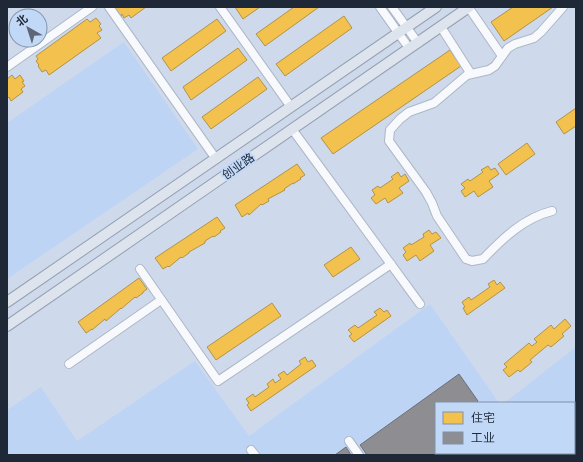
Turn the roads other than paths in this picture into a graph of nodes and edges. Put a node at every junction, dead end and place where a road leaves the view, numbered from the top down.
1 (92, 7) edge
2 (109, 7) edge
3 (220, 7) edge
4 (380, 7) edge
5 (392, 7) edge
6 (436, 7) edge
7 (469, 7) edge
8 (563, 7) edge
9 (440, 27) junction
10 (403, 30) junction
11 (413, 45) junction
12 (502, 56) junction
13 (7, 67) edge
14 (471, 74) junction
15 (291, 107) junction
16 (292, 129) junction
17 (216, 159) junction
18 (552, 211) dead end
19 (391, 264) junction
20 (140, 270) dead end
21 (161, 300) junction
22 (7, 302) edge
23 (420, 304) dead end
24 (7, 326) edge
25 (69, 364) dead end
26 (349, 441) dead end
27 (359, 455) edge

1 - 13 street
2 - 17 street
3 - 15 street
4 - 10 street
5 - 10 street
6 - 10 main road, 创业路
7 - 9 main road, 创业路
7 - 12 street
8 - 12 street
9 - 11 main road, 创业路
9 - 14 street
10 - 11 street
10 - 15 main road, 创业路
11 - 16 main road, 创业路
12 - 14 street
14 - 18 street
15 - 17 main road, 创业路
16 - 19 street
16 - 24 main road, 创业路
17 - 22 main road, 创业路
19 - 21 street
19 - 23 street
20 - 21 street
21 - 25 street
26 - 27 street

